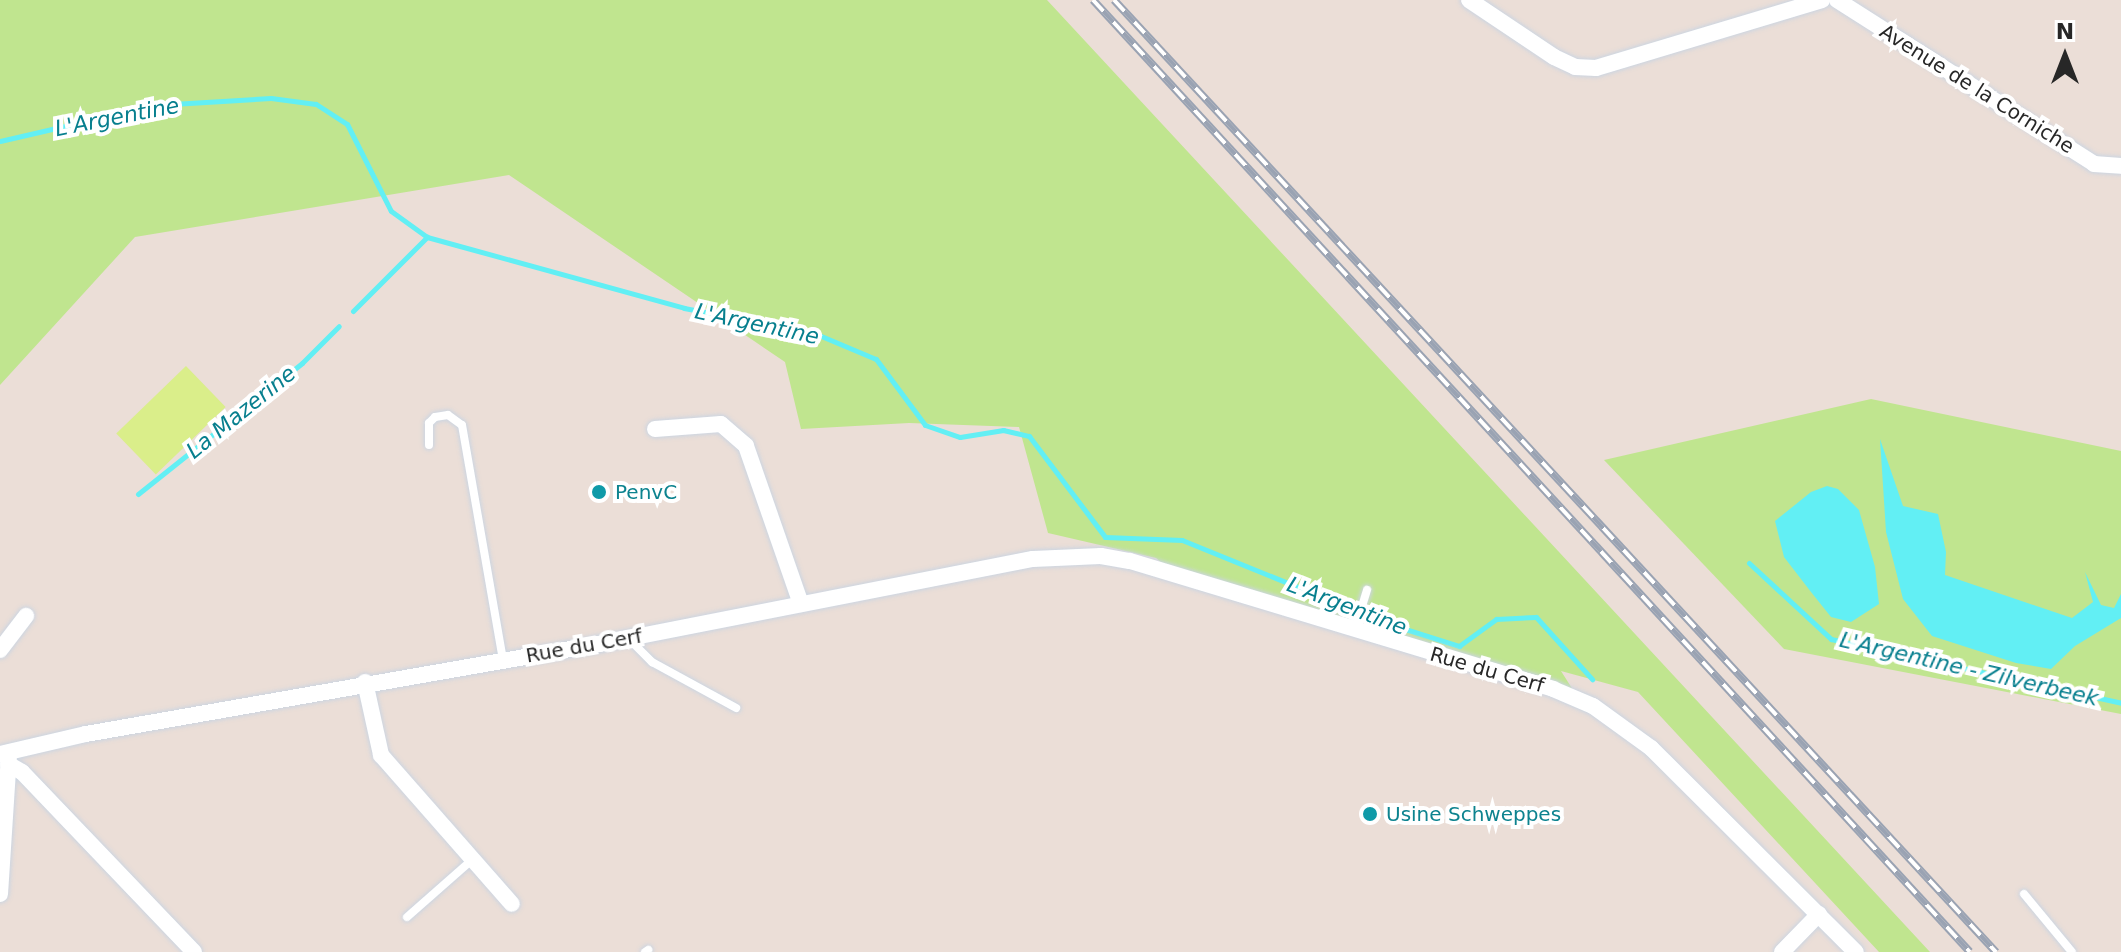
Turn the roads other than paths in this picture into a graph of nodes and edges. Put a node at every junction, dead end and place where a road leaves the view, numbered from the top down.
1 (1469, 0) edge
2 (1822, 0) edge
3 (1837, 0) edge
4 (2121, 166) edge
5 (655, 429) dead end
6 (429, 445) dead end
7 (1367, 590) dead end
8 (801, 604) junction
9 (26, 616) dead end
10 (1357, 625) junction
11 (629, 638) junction
12 (0, 650) edge
13 (503, 660) junction
14 (365, 682) junction
15 (736, 708) dead end
16 (6, 757) edge
17 (473, 859) junction
18 (0, 894) edge
19 (2024, 894) dead end
20 (512, 904) dead end
21 (1819, 914) junction
22 (407, 917) dead end
23 (194, 952) edge
24 (1782, 952) edge
25 (1856, 952) edge
26 (2072, 952) edge

1 - 2 street
3 - 4 street, Avenue de la Corniche
5 - 8 street
6 - 13 lane
7 - 10 lane
8 - 10 street, Rue du Cerf
8 - 11 street, Rue du Cerf
9 - 12 street
10 - 21 street, Rue du Cerf
11 - 13 street, Rue du Cerf
11 - 15 lane
13 - 14 street, Rue du Cerf
14 - 16 street, Rue du Cerf
14 - 17 street
16 - 18 street
16 - 23 street
17 - 20 street
17 - 22 lane
19 - 26 lane
21 - 24 street
21 - 25 street, Rue du Cerf

